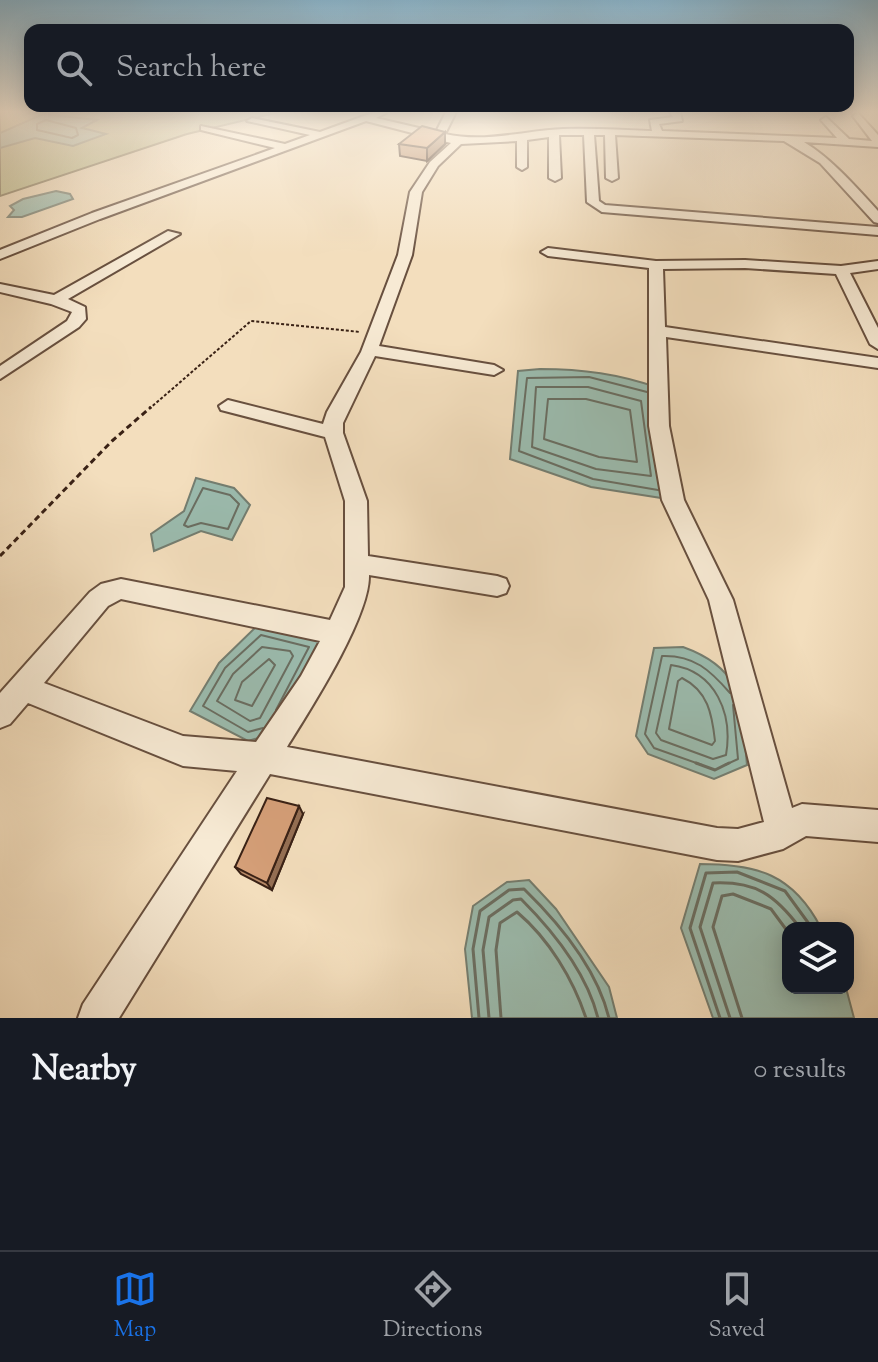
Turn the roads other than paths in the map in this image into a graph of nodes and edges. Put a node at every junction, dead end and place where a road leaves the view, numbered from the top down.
1 (256, 160) edge
2 (439, 160) edge
3 (522, 160) edge
4 (555, 160) edge
5 (591, 160) edge
6 (611, 160) edge
7 (820, 160) edge
8 (522, 167) dead end
9 (555, 178) dead end
10 (612, 178) dead end
11 (878, 219) edge
12 (878, 231) edge
13 (173, 234) dead end
14 (548, 252) dead end
15 (0, 255) edge
16 (656, 265) junction
17 (878, 265) edge
18 (841, 270) junction
19 (0, 288) edge
20 (56, 300) junction
21 (659, 331) junction
22 (373, 342) junction
23 (878, 344) edge
24 (878, 363) edge
25 (494, 370) dead end
26 (0, 374) edge
27 (228, 406) dead end
28 (333, 433) junction
29 (356, 564) junction
30 (497, 586) dead end
31 (338, 633) junction
32 (23, 688) junction
33 (0, 714) edge
34 (263, 758) junction
35 (878, 826) edge
36 (783, 833) junction
37 (97, 1018) edge

1 - 15 street
2 - 22 street
3 - 8 street
4 - 9 street
5 - 12 street
6 - 10 street
7 - 11 street
13 - 20 street
14 - 16 street
16 - 18 street
16 - 21 street
17 - 18 street
18 - 23 street
19 - 20 street
20 - 26 street
21 - 24 street
21 - 36 street
22 - 25 street
22 - 28 street
27 - 28 street
28 - 29 street
29 - 30 street
29 - 31 street
31 - 32 street
31 - 34 street
32 - 33 street
32 - 34 street
34 - 36 street
34 - 37 street
35 - 36 street

